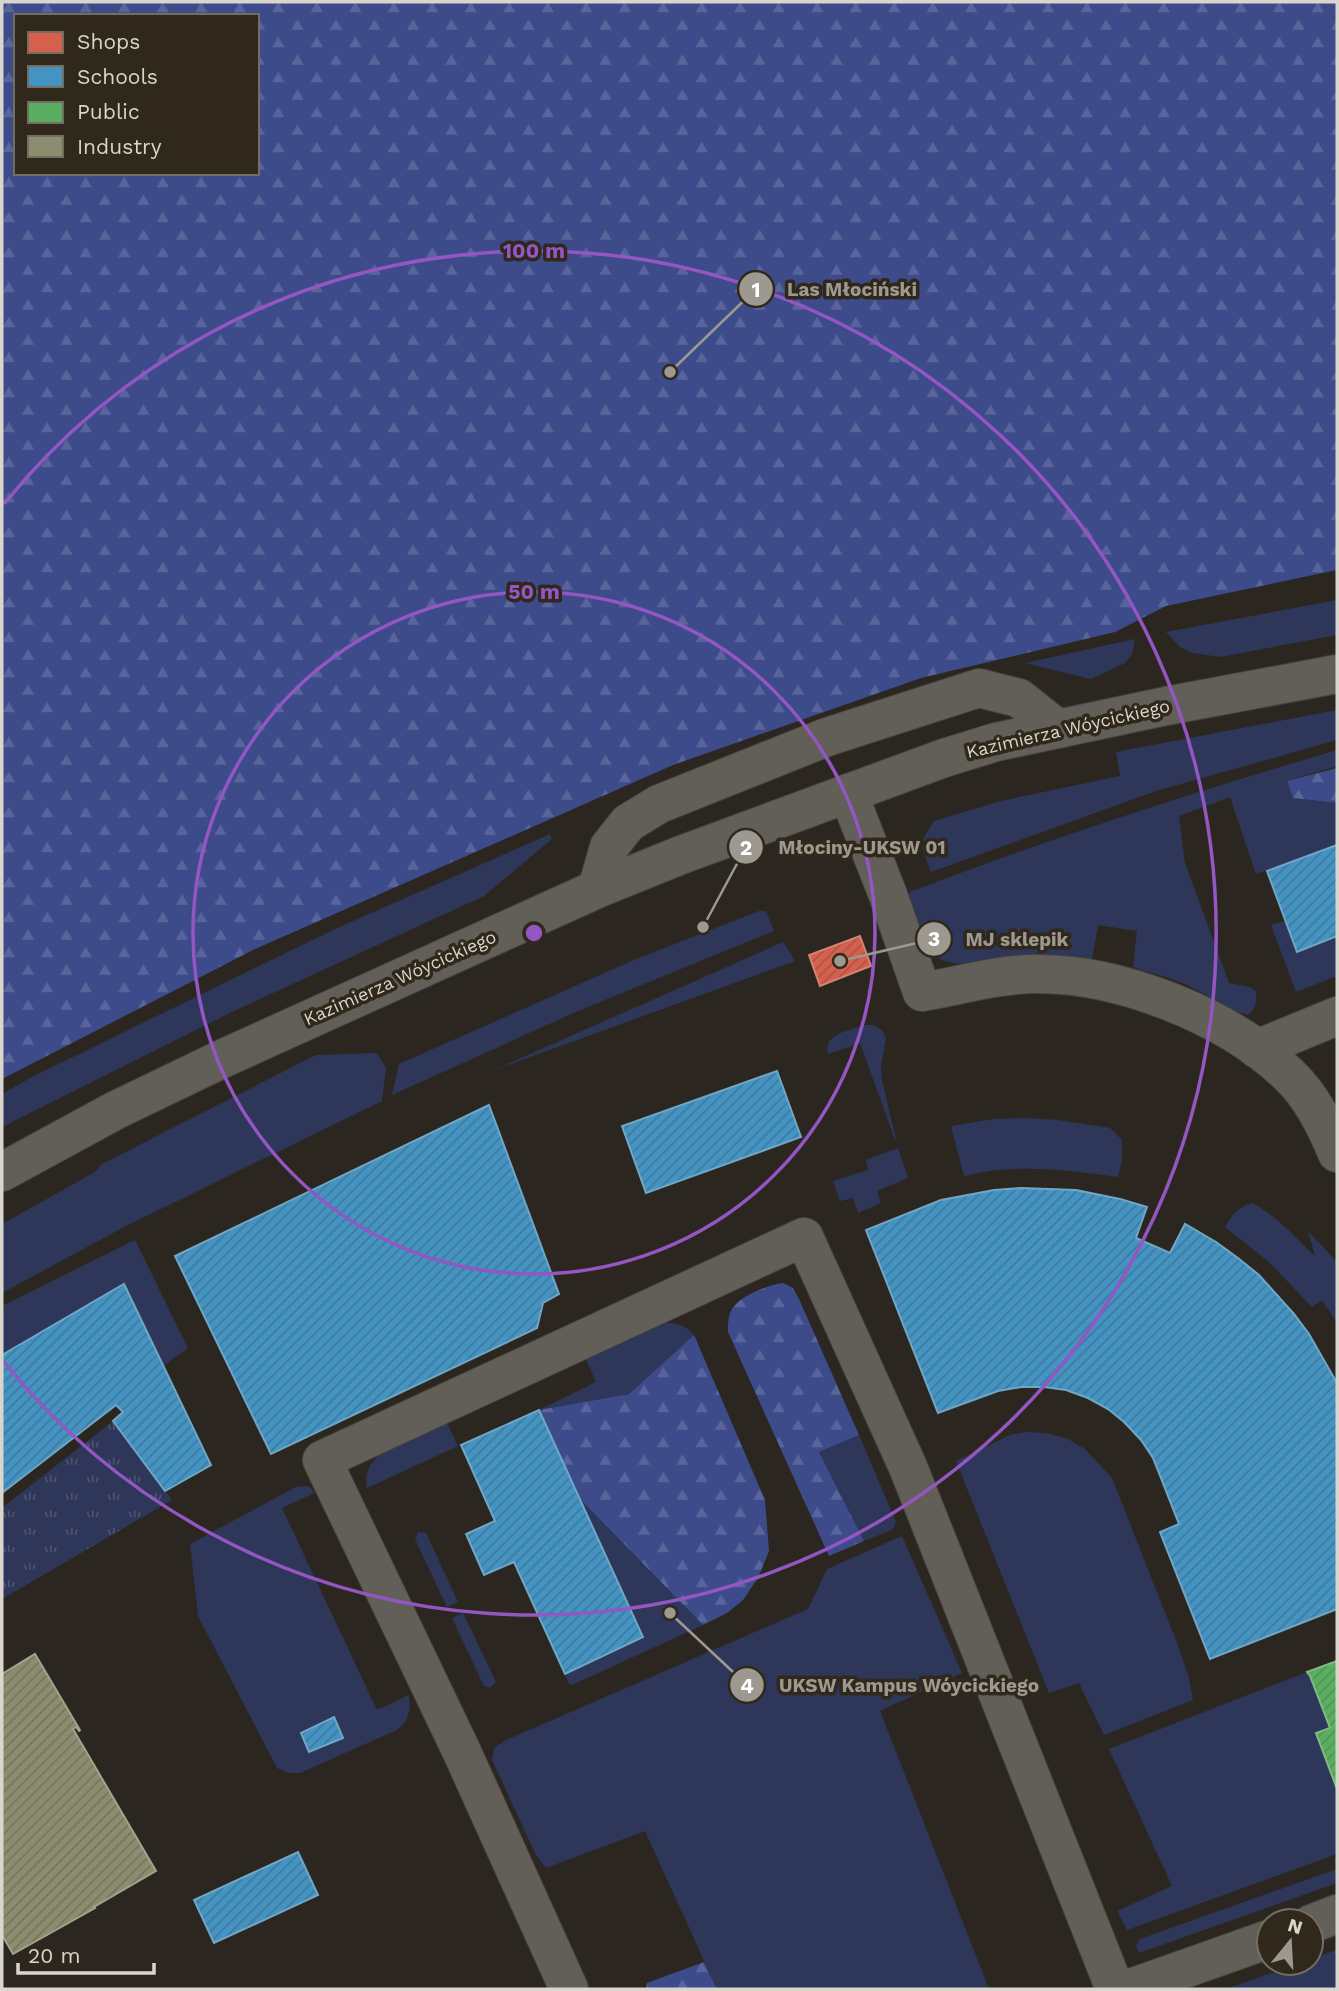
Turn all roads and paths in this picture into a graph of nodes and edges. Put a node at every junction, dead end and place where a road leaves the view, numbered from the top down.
1 (1337, 674) edge
2 (1058, 729) junction
3 (848, 793) junction
4 (597, 888) junction
5 (1337, 1016) edge
6 (1257, 1049) junction
7 (1337, 1153) edge
8 (2, 1172) edge
9 (1255, 1944) edge
10 (569, 1989) edge
11 (1115, 1989) edge
12 (1128, 1989) edge

1 - 2 street, Kazimierza Wóycickiego
2 - 3 street, Kazimierza Wóycickiego
2 - 4 street
3 - 4 street, Kazimierza Wóycickiego
3 - 6 street
4 - 8 street, Kazimierza Wóycickiego
5 - 6 street
6 - 7 street
9 - 12 street
10 - 11 street

